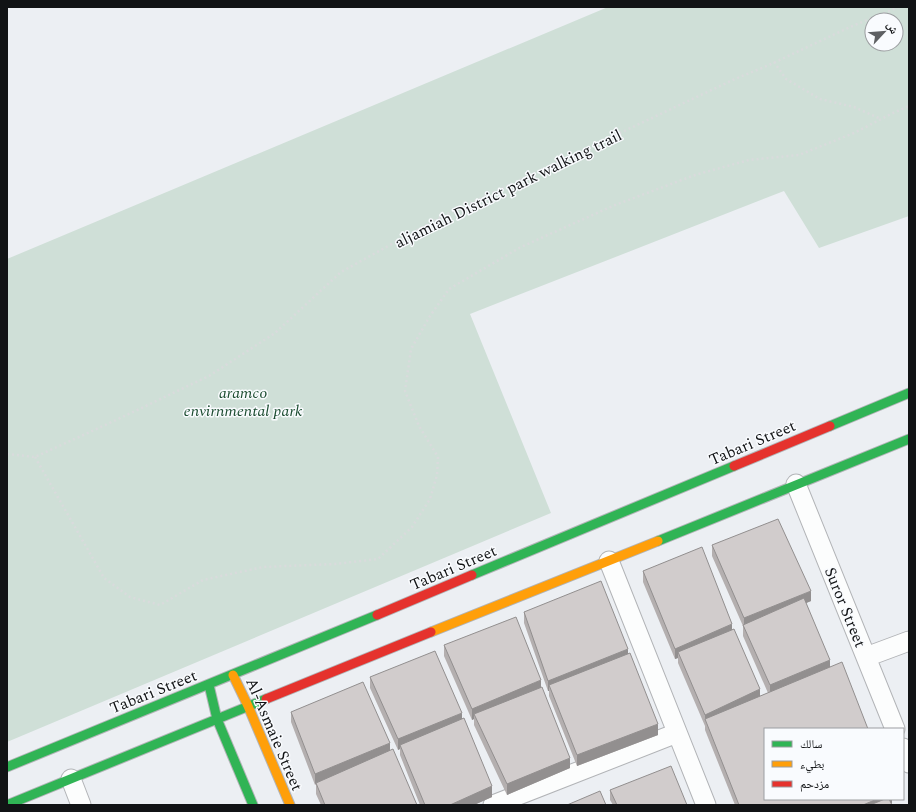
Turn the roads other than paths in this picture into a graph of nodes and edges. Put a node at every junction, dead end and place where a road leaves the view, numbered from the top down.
1 (909, 393) edge
2 (909, 439) edge
3 (796, 484) junction
4 (608, 561) junction
5 (909, 641) edge
6 (866, 657) junction
7 (233, 675) junction
8 (209, 685) junction
9 (248, 706) junction
10 (217, 719) junction
11 (895, 728) edge
12 (677, 733) junction
13 (904, 750) edge
14 (909, 763) edge
15 (7, 767) edge
16 (71, 779) junction
17 (502, 803) edge
18 (7, 805) edge
19 (81, 805) edge
20 (253, 805) edge
21 (290, 805) edge
22 (706, 805) edge

1 - 7 main road, Tabari Street
2 - 3 main road
3 - 4 main road
3 - 6 street, Suror Street
4 - 9 main road
4 - 12 street
5 - 6 street
6 - 11 street, Suror Street
7 - 8 main road, Tabari Street
7 - 9 main road, Al-Asmaie Street
8 - 10 main road
8 - 15 main road, Tabari Street
9 - 10 main road
9 - 21 main road, Al-Asmaie Street
10 - 16 main road
10 - 20 main road
12 - 17 street
12 - 22 street
13 - 14 street
16 - 18 main road
16 - 19 street

